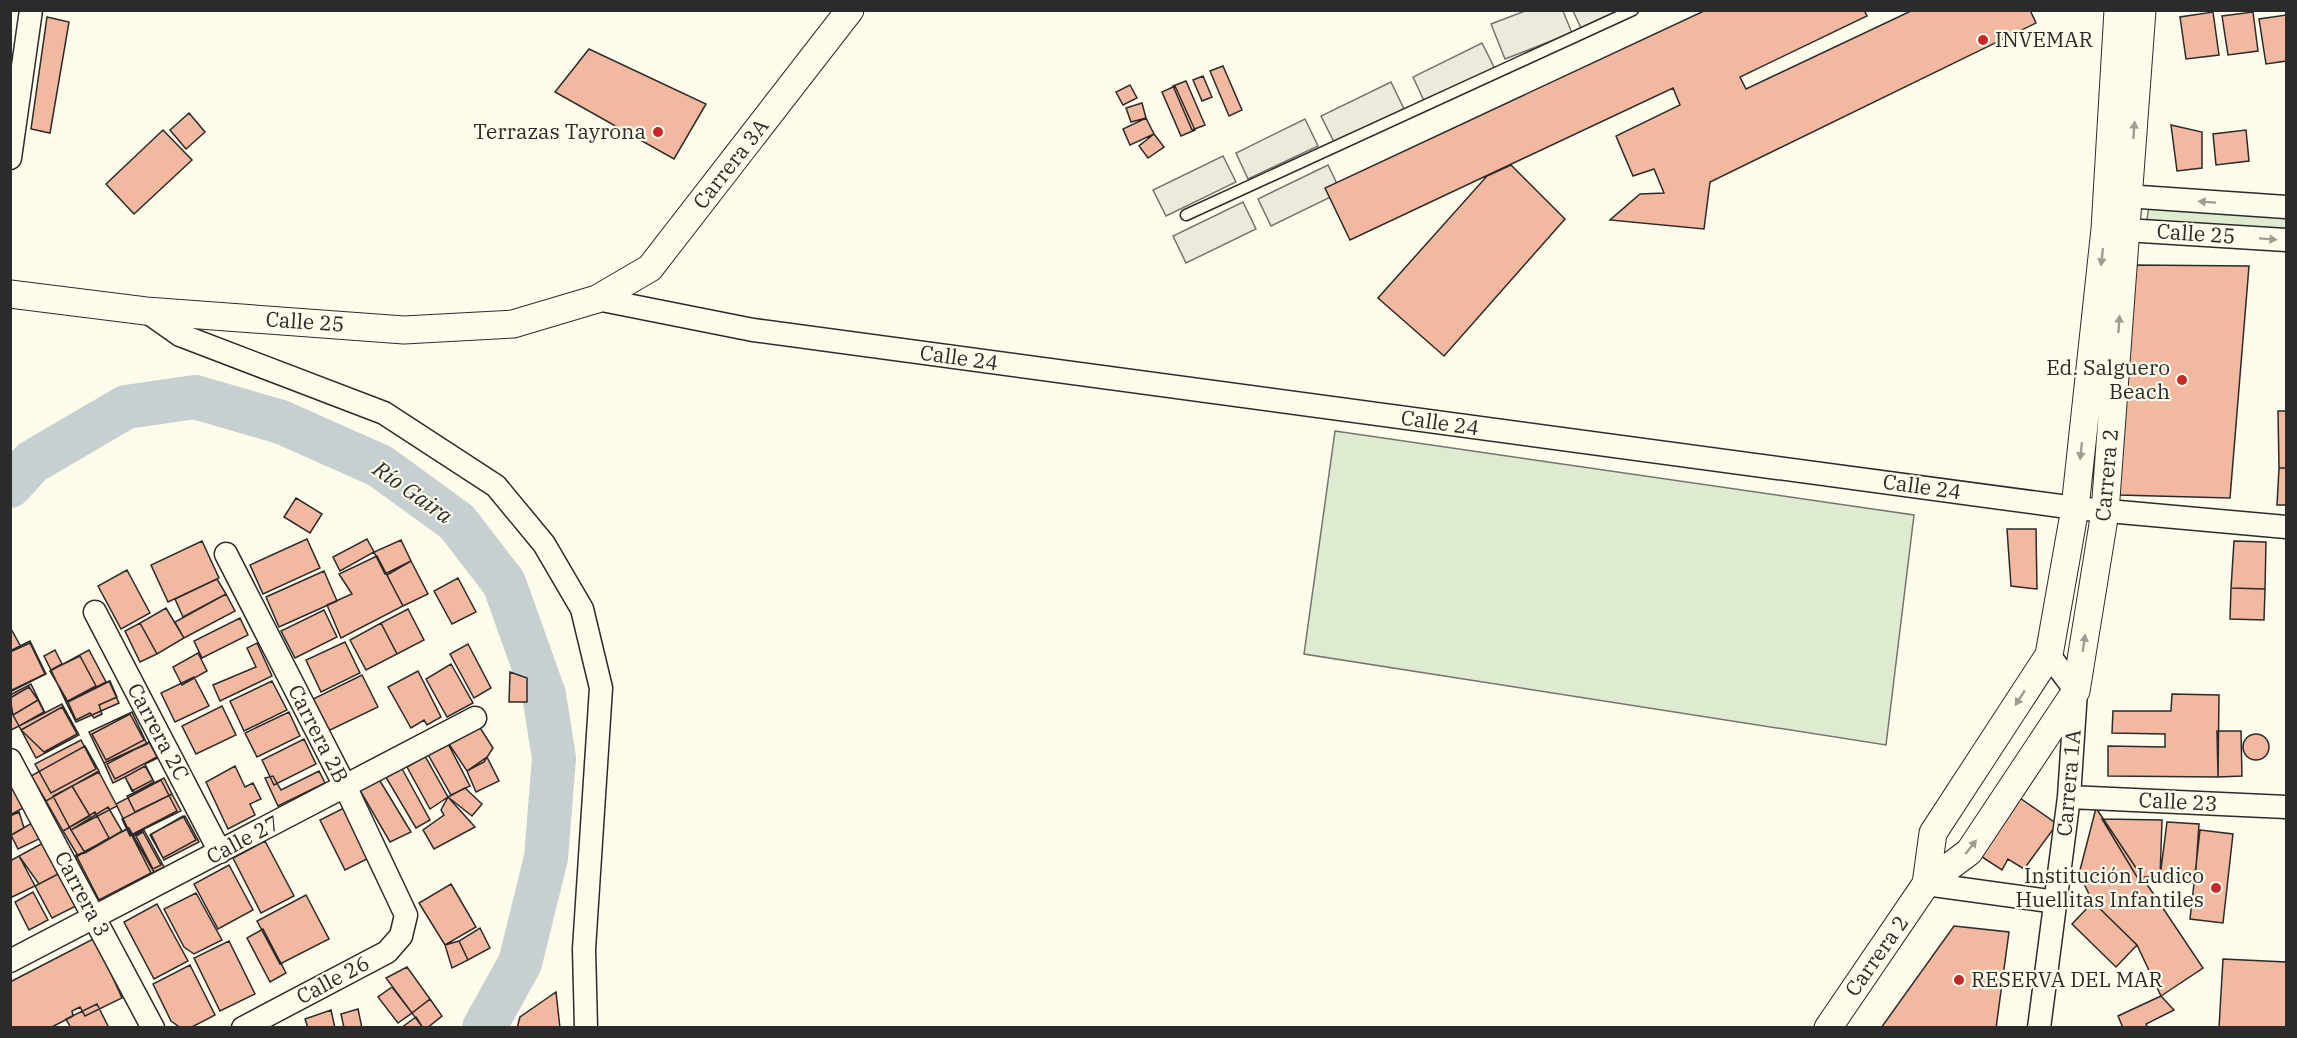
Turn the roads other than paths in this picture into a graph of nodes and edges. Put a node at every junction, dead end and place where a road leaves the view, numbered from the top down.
1 (31, 10) edge
2 (850, 10) edge
3 (1633, 10) edge
4 (2118, 10) edge
5 (2142, 10) edge
6 (10, 158) edge
7 (2117, 196) junction
8 (2286, 207) edge
9 (1186, 215) dead end
10 (2116, 229) junction
11 (2286, 240) edge
12 (10, 294) edge
13 (597, 299) junction
14 (146, 311) junction
15 (2075, 508) junction
16 (2105, 512) junction
17 (2286, 527) edge
18 (226, 554) dead end
19 (95, 612) dead end
20 (2049, 655) junction
21 (2076, 691) junction
22 (475, 718) dead end
23 (10, 760) edge
24 (345, 786) junction
25 (2069, 797) junction
26 (2286, 807) edge
27 (220, 852) junction
28 (1926, 884) junction
29 (2055, 902) junction
30 (406, 915) joint
31 (94, 918) junction
32 (10, 961) edge
33 (153, 1028) edge
34 (243, 1028) edge
35 (586, 1028) edge
36 (1828, 1028) edge
37 (2039, 1028) edge

1 - 6 street
2 - 13 street, Carrera 3A
3 - 9 lane
4 - 7 street, Carrera 2
7 -> 5 street, Carrera 2
8 -> 7 street, Calle 25
7 - 10 street, Carrera 2
10 -> 11 street, Calle 25
10 -> 15 street, Carrera 2
16 -> 10 street, Carrera 2
12 - 14 street, Calle 25
13 - 14 street, Calle 25
13 - 15 street, Calle 24
14 - 35 street
15 - 16 street, Calle 24
15 - 20 street, Carrera 2
16 - 17 street, Calle 24
21 -> 16 street, Carrera 2
18 - 24 street, Carrera 2B
19 - 27 street, Carrera 2C
20 - 21 street
20 -> 28 street, Carrera 2
21 - 25 street, Carrera 1A
28 -> 21 street, Carrera 2
22 - 24 street, Calle 27
23 - 31 street, Carrera 3
24 - 27 street, Calle 27
24 - 30 street, Carrera 2B
25 - 26 street, Calle 23
25 - 29 street, Carrera 1A
27 - 31 street, Calle 27
28 - 29 street
28 - 36 street, Carrera 2
29 - 37 street, Carrera 1A
30 - 34 street, Calle 26
31 - 32 street, Calle 27
31 - 33 street, Carrera 3

